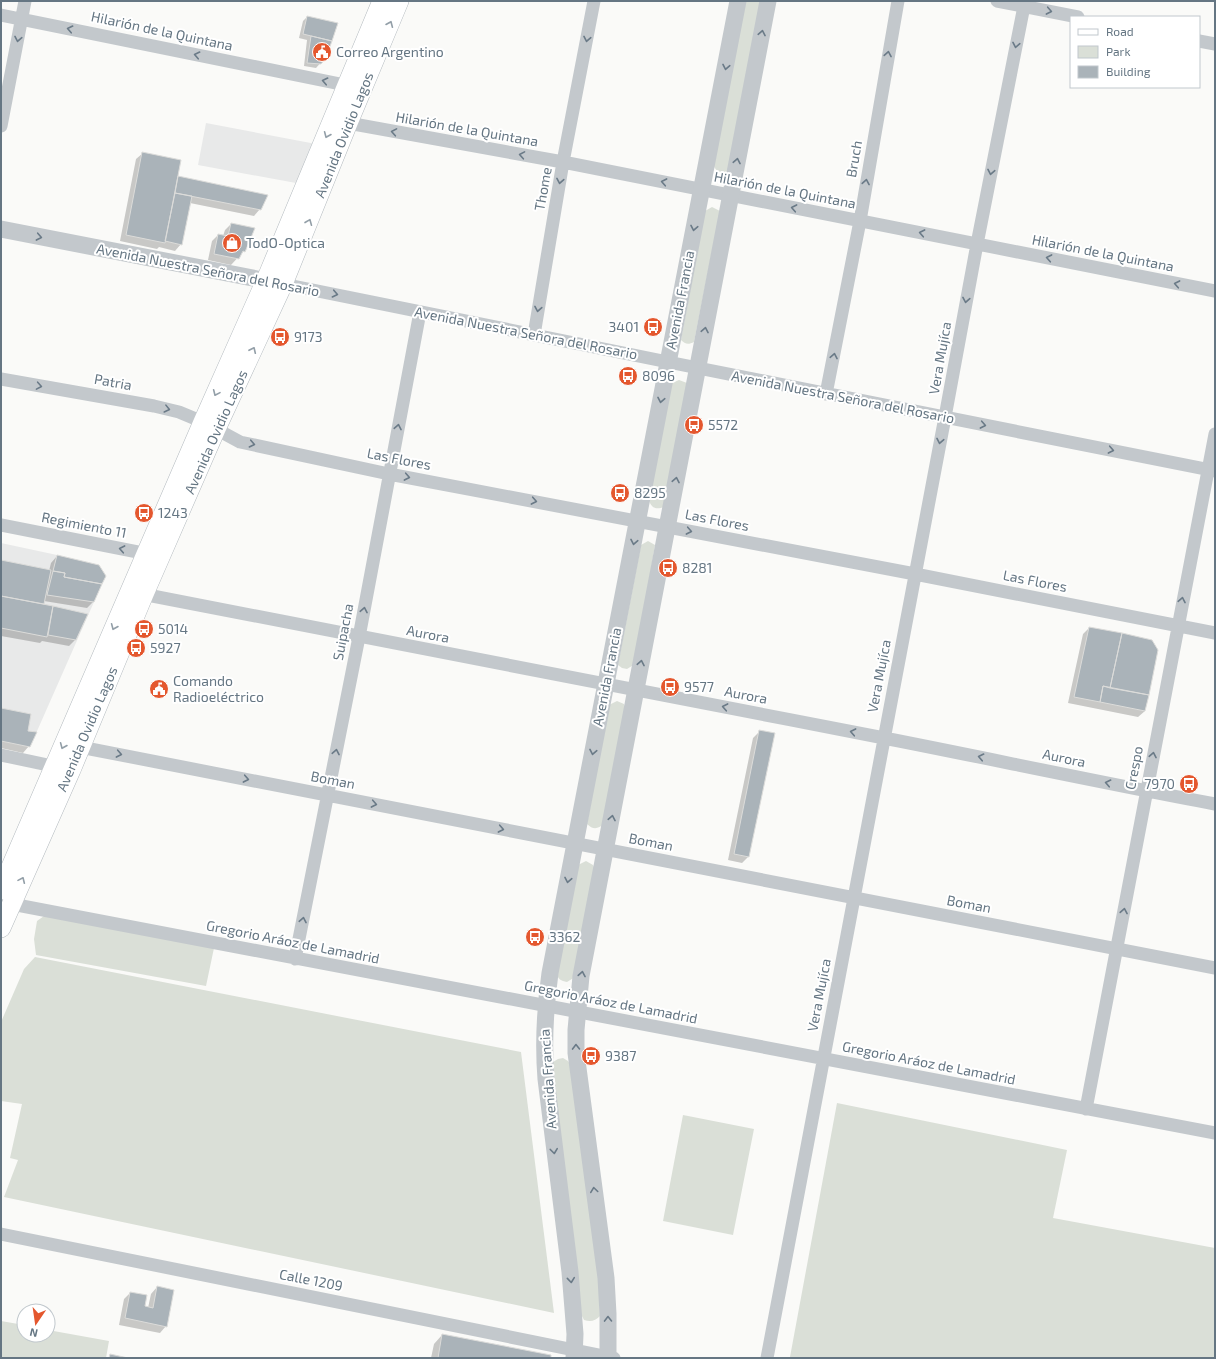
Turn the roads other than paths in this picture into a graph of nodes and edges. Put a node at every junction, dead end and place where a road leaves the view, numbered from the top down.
1 (25, 1) edge
2 (382, 1) edge
3 (400, 1) edge
4 (594, 1) edge
5 (738, 1) edge
6 (768, 1) edge
7 (898, 1) edge
8 (998, 1) edge
9 (1025, 4) edge
10 (1, 15) edge
11 (1074, 16) edge
12 (22, 19) junction
13 (1200, 41) edge
14 (1215, 44) edge
15 (355, 87) junction
16 (348, 123) junction
17 (1, 126) edge
18 (563, 162) junction
19 (702, 190) junction
20 (731, 196) junction
21 (860, 221) junction
22 (1, 230) edge
23 (976, 244) junction
24 (275, 282) junction
25 (1215, 291) edge
26 (420, 312) junction
27 (534, 335) junction
28 (668, 362) junction
29 (698, 368) junction
30 (1, 379) edge
31 (826, 394) junction
32 (945, 417) junction
33 (210, 426) junction
34 (1215, 434) edge
35 (1211, 470) edge
36 (389, 474) junction
37 (638, 521) junction
38 (1, 525) edge
39 (668, 526) junction
40 (153, 555) junction
41 (915, 574) junction
42 (137, 593) junction
43 (1178, 626) junction
44 (1215, 633) edge
45 (358, 637) junction
46 (606, 684) junction
47 (636, 690) junction
48 (884, 738) junction
49 (80, 747) junction
50 (1, 755) edge
51 (63, 768) junction
52 (1146, 791) junction
53 (328, 795) junction
54 (1215, 804) edge
55 (575, 843) junction
56 (606, 849) junction
57 (854, 898) junction
58 (4, 899) edge
59 (1, 928) edge
60 (1117, 949) junction
61 (295, 959) junction
62 (1215, 968) edge
63 (546, 1006) junction
64 (577, 1012) junction
65 (823, 1059) junction
66 (1086, 1109) junction
67 (1215, 1133) edge
68 (1, 1234) edge
69 (575, 1354) edge
70 (610, 1358) edge
71 (767, 1358) edge

1 - 12 street
2 - 15 main road, Avenida Ovidio Lagos
15 -> 3 main road, Avenida Ovidio Lagos
4 -> 18 street, Thome
5 -> 19 street, Avenida Francia
20 -> 6 street
21 -> 7 street, Bruch
8 - 9 street
9 -> 11 street
9 -> 23 street, Vera Mujíca
10 - 12 street, Hilarión de la Quintana
15 -> 12 street, Hilarión de la Quintana
12 -> 17 street
13 - 14 street
15 - 16 main road, Avenida Ovidio Lagos
15 -> 24 main road, Avenida Ovidio Lagos
18 -> 16 street, Hilarión de la Quintana
24 -> 16 main road, Avenida Ovidio Lagos
19 -> 18 street, Hilarión de la Quintana
18 -> 27 street, Thome
19 - 20 street, Hilarión de la Quintana
19 -> 28 street, Avenida Francia
21 -> 20 street, Hilarión de la Quintana
29 -> 20 street
23 -> 21 street, Hilarión de la Quintana
31 -> 21 street, Bruch
22 -> 24 street, Avenida Nuestra Señora del Rosario
25 -> 23 street, Hilarión de la Quintana
23 -> 32 street, Vera Mujíca
24 -> 26 street, Avenida Nuestra Señora del Rosario
24 - 33 main road, Avenida Ovidio Lagos
26 - 27 street, Avenida Nuestra Señora del Rosario
36 -> 26 street, Suipacha
27 - 28 street, Avenida Nuestra Señora del Rosario
28 - 29 street, Avenida Nuestra Señora del Rosario
28 -> 37 street, Avenida Francia
29 - 31 street, Avenida Nuestra Señora del Rosario
39 -> 29 street
30 -> 33 street, Patria
31 - 32 street, Avenida Nuestra Señora del Rosario
32 -> 35 street, Avenida Nuestra Señora del Rosario
32 -> 41 street, Vera Mujíca
33 -> 36 street, Las Flores
33 - 40 main road, Avenida Ovidio Lagos
34 - 35 street, Crespo
43 -> 35 street, Crespo
36 -> 37 street, Las Flores
45 -> 36 street, Suipacha
37 - 39 street, Las Flores
37 -> 46 street, Avenida Francia
40 -> 38 street, Regimiento 11
39 -> 41 street, Las Flores
47 -> 39 street
40 - 42 main road, Avenida Ovidio Lagos
41 - 43 street, Las Flores
41 - 48 street, Vera Mujíca
42 - 45 street, Aurora
42 - 49 main road, Avenida Ovidio Lagos
42 -> 51 main road, Avenida Ovidio Lagos
43 - 44 street, Las Flores
52 -> 43 street, Crespo
45 - 46 street, Aurora
53 -> 45 street, Suipacha
46 - 47 street, Aurora
46 -> 55 street, Avenida Francia
48 -> 47 street, Aurora
56 -> 47 street
52 -> 48 street, Aurora
48 - 57 street, Vera Mujíca
49 - 51 main road, Avenida Ovidio Lagos
49 -> 53 street, Boman
50 - 51 street
51 - 58 main road, Avenida Ovidio Lagos
52 - 54 street, Aurora
60 -> 52 street, Crespo
53 -> 55 street, Boman
61 -> 53 street, Suipacha
55 - 56 street, Boman
55 -> 63 street, Avenida Francia
56 - 57 street, Boman
64 -> 56 street
57 - 60 street, Boman
57 - 65 street, Vera Mujíca
58 - 59 main road, Avenida Ovidio Lagos
58 - 61 street, Gregorio Aráoz de Lamadrid
60 - 62 street, Boman
60 - 66 street, Crespo
61 - 63 street, Gregorio Aráoz de Lamadrid
63 - 64 street, Gregorio Aráoz de Lamadrid
63 -> 69 street, Avenida Francia
64 - 65 street, Gregorio Aráoz de Lamadrid
70 -> 64 street
65 - 66 street, Gregorio Aráoz de Lamadrid
65 - 71 street, Vera Mujíca
66 - 67 street, Gregorio Aráoz de Lamadrid
68 - 69 street, Calle 1209
69 - 70 street, Calle 1209

